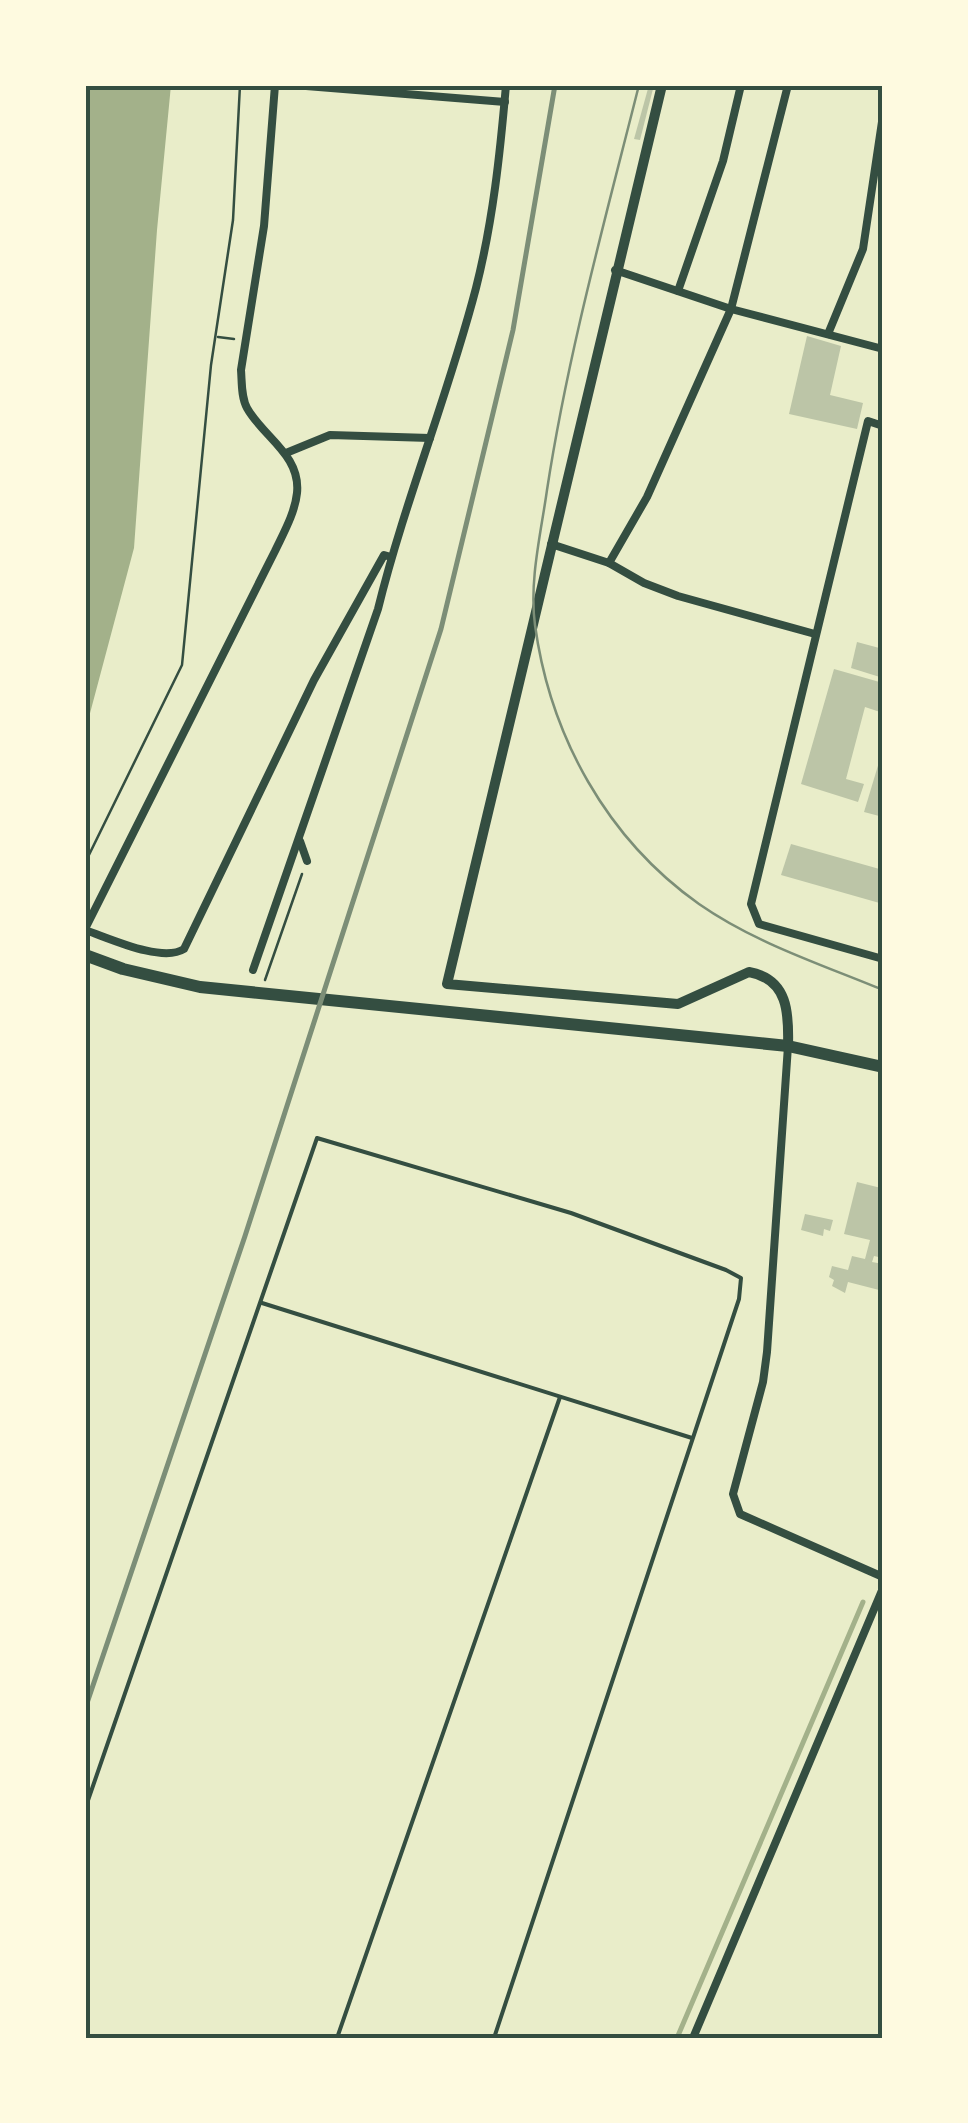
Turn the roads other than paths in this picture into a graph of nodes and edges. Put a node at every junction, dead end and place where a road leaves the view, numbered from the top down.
1 (275, 85) edge
2 (460, 85) edge
3 (506, 85) edge
4 (662, 85) edge
5 (742, 85) edge
6 (788, 85) edge
7 (306, 86) edge
8 (368, 88) edge
9 (461, 98) junction
10 (504, 102) junction
11 (883, 116) edge
12 (615, 270) junction
13 (678, 291) junction
14 (731, 309) junction
15 (828, 334) junction
16 (883, 350) edge
17 (883, 426) edge
18 (430, 438) junction
19 (286, 454) junction
20 (551, 544) junction
21 (391, 556) junction
22 (610, 564) junction
23 (814, 634) junction
24 (299, 839) junction
25 (307, 861) road end
26 (85, 929) edge
27 (85, 955) edge
28 (883, 959) edge
29 (252, 970) dead end
30 (788, 1046) junction
31 (883, 1066) edge
32 (260, 1303) junction
33 (560, 1397) junction
34 (692, 1438) junction
35 (883, 1577) edge
36 (883, 1588) edge
37 (85, 1809) edge
38 (337, 2038) edge
39 (494, 2038) edge
40 (693, 2038) edge

1 - 19 street
2 - 9 street
3 - 10 street
4 - 12 street
5 - 13 street
6 - 14 street
7 - 8 street
8 - 9 street
9 - 10 street
10 - 18 street
11 - 15 street
12 - 13 street
12 - 20 street
13 - 14 street
14 - 15 street
14 - 22 street
15 - 16 street
17 - 23 street
18 - 19 street
18 - 21 street
19 - 26 street
20 - 22 street
20 - 30 street
21 - 24 street
21 - 26 street
22 - 23 street
23 - 28 street
24 - 25 street
24 - 29 street
27 - 30 main road
30 - 31 main road
30 - 35 street
32 - 33 lane
32 - 34 lane
32 - 37 lane
33 - 34 lane
33 - 38 lane
34 - 39 lane
36 - 40 street

